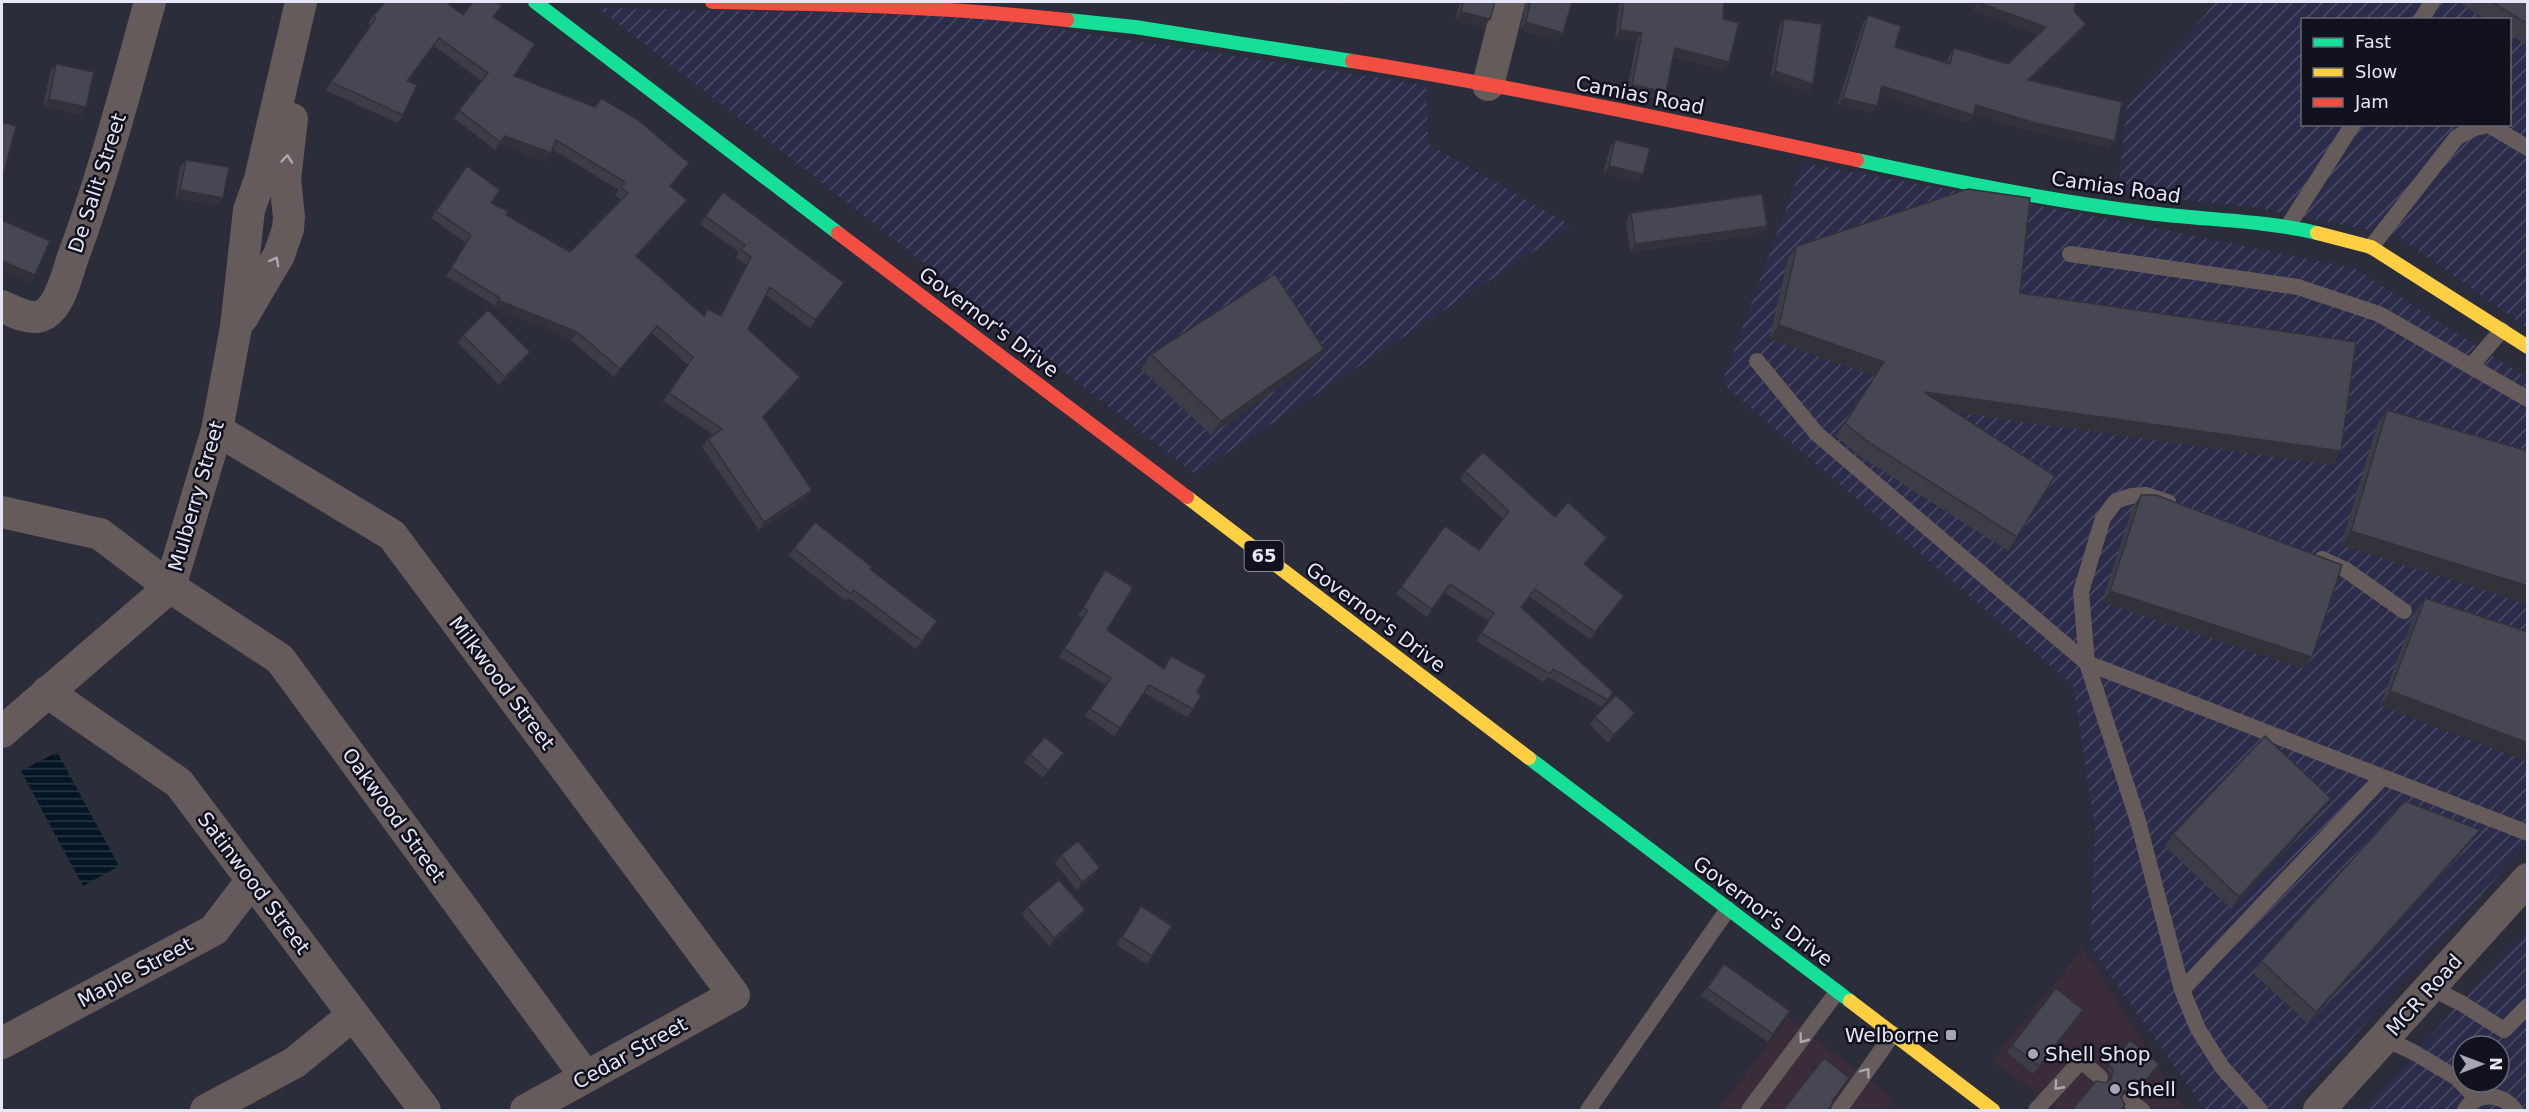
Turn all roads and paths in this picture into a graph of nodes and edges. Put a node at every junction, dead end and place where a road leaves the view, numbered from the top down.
1 (150, 2) edge
2 (301, 2) edge
3 (319, 2) edge
4 (535, 2) edge
5 (712, 2) edge
6 (1509, 2) edge
7 (2432, 2) edge
8 (2422, 18) edge
9 (1488, 85) junction
10 (2352, 126) edge
11 (2484, 126) edge
12 (2490, 126) edge
13 (2528, 148) edge
14 (2288, 226) junction
15 (2372, 247) junction
16 (2070, 254) dead end
17 (2, 306) edge
18 (236, 327) junction
19 (2502, 330) junction
20 (2528, 347) edge
21 (1757, 361) dead end
22 (2470, 366) junction
23 (2528, 399) edge
24 (218, 430) junction
25 (2184, 508) edge
26 (3, 514) edge
27 (2303, 552) edge
28 (170, 586) junction
29 (2404, 611) dead end
30 (2087, 663) junction
31 (47, 692) junction
32 (2, 732) edge
33 (2383, 777) junction
34 (2528, 833) edge
35 (2528, 879) edge
36 (252, 880) junction
37 (1728, 909) junction
38 (2431, 988) junction
39 (2182, 990) junction
40 (1838, 992) junction
41 (734, 995) joint
42 (2528, 1005) edge
43 (353, 1015) junction
44 (1893, 1034) junction
45 (2384, 1038) junction
46 (2, 1043) edge
47 (586, 1077) junction
48 (2100, 1077) dead end
49 (2471, 1105) edge
50 (206, 1110) edge
51 (424, 1110) edge
52 (526, 1110) edge
53 (1588, 1110) edge
54 (1749, 1110) edge
55 (1839, 1110) edge
56 (1993, 1110) edge
57 (2036, 1110) edge
58 (2260, 1110) edge
59 (2319, 1110) edge
60 (2515, 1110) edge

1 - 17 street, De Salit Street
2 - 18 street, Mulberry Street
18 -> 3 street, Mulberry Street
4 - 37 main road, Governor's Drive / 65
5 - 9 main road, Camias Road
6 - 9 street
7 - 8 lane
9 - 14 main road, Camias Road
10 - 14 lane
11 - 15 lane
12 - 13 lane
14 - 15 main road, Camias Road
15 - 19 main road, Camias Road
16 - 22 lane
18 - 24 street, Mulberry Street
19 - 20 main road, Camias Road
19 - 22 lane
21 - 30 lane
22 - 23 lane
24 - 28 street, Mulberry Street
24 - 41 street, Milkwood Street
25 - 30 lane
26 - 28 street, Oakwood Street
27 - 29 lane
28 - 31 street, Mulberry Street
28 - 47 street, Oakwood Street
30 - 33 lane
30 - 39 lane
31 - 32 street, Mulberry Street
31 - 36 street, Satinwood Street
33 - 34 lane
33 - 39 lane
35 - 38 street, MCR Road
36 - 43 street, Satinwood Street
36 - 46 street, Maple Street
37 - 40 main road, Governor's Drive / 65
37 - 53 lane
38 - 42 lane
38 - 45 street, MCR Road
39 - 58 lane
40 - 44 main road, Governor's Drive / 65
40 -> 54 lane
41 - 47 street, Cedar Street
43 - 50 street
43 - 51 street, Satinwood Street
55 -> 44 lane
44 - 56 main road, Governor's Drive / 65
45 - 49 lane
45 - 59 street, MCR Road
47 - 52 street, Cedar Street
48 -> 57 lane
49 - 60 lane

